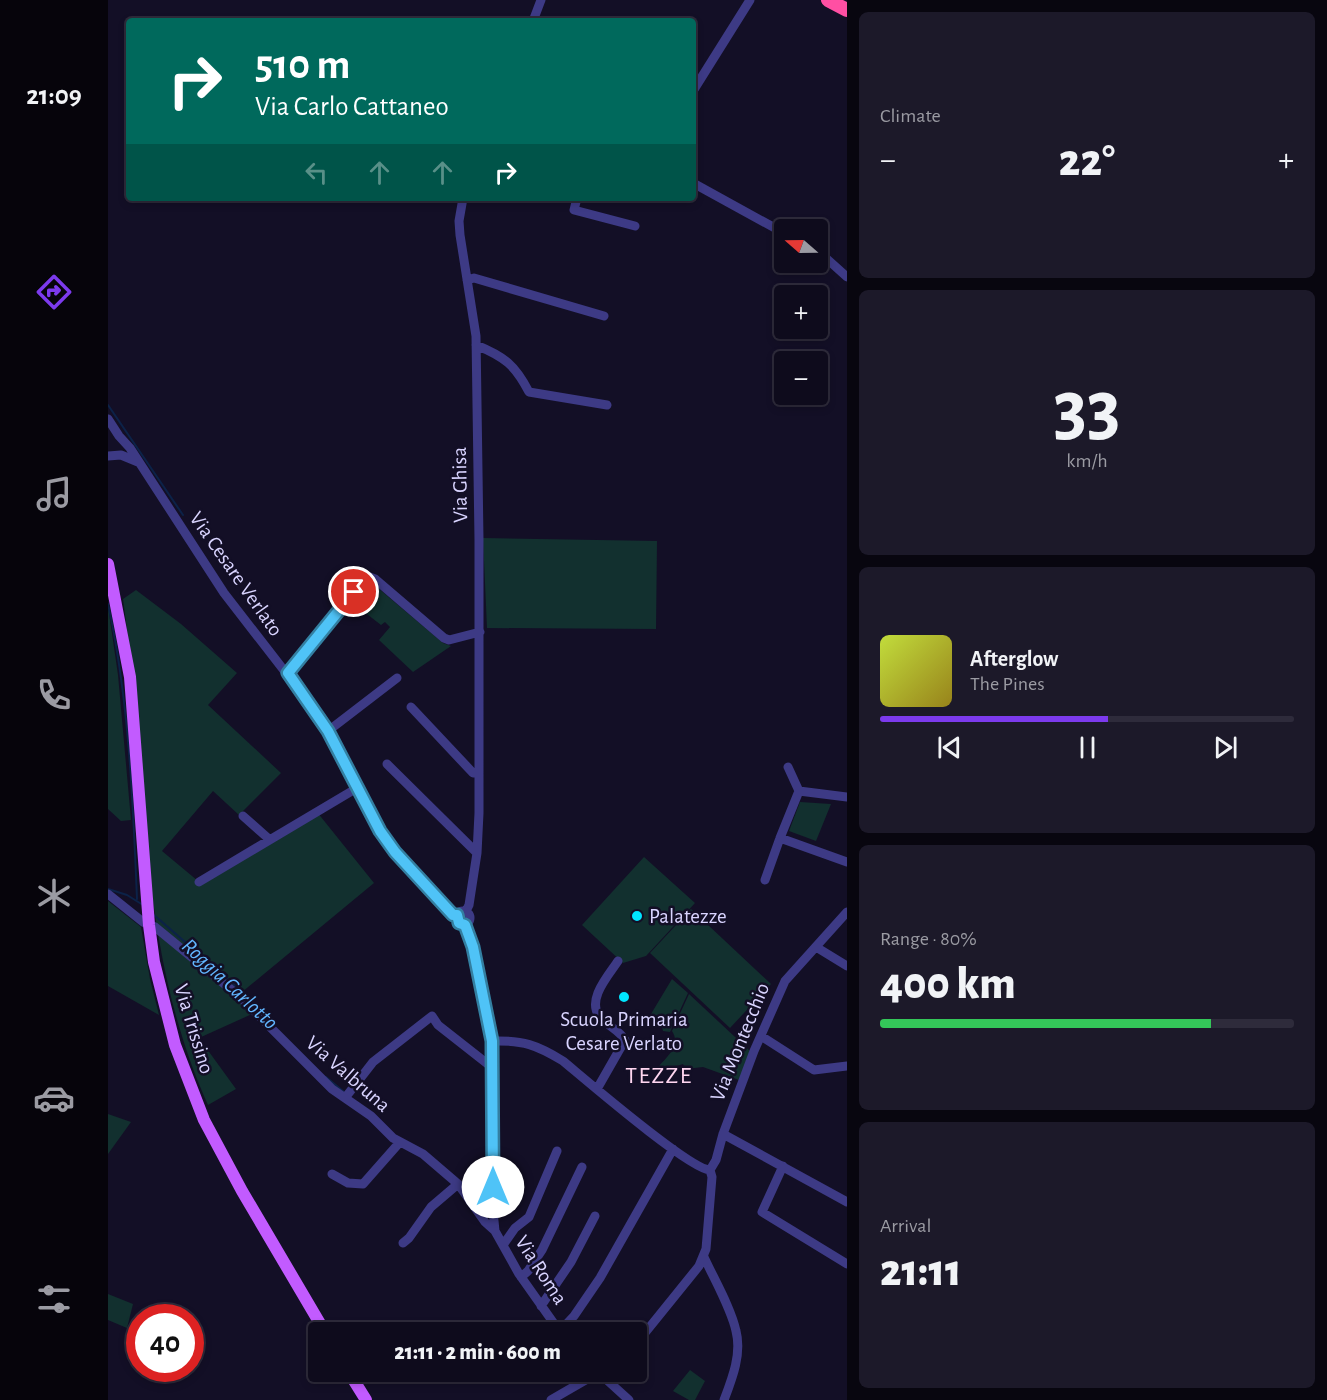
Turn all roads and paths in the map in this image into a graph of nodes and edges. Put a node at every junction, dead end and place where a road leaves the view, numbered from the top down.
1 (541, 0) edge
2 (750, 0) edge
3 (828, 0) edge
4 (847, 10) edge
5 (534, 18) edge
6 (696, 87) edge
7 (696, 185) edge
8 (463, 201) edge
9 (576, 201) edge
10 (635, 226) dead end
11 (774, 228) edge
12 (828, 260) edge
13 (847, 277) edge
14 (467, 279) junction
15 (604, 316) dead end
16 (476, 345) junction
17 (607, 405) dead end
18 (108, 419) edge
19 (108, 430) edge
20 (108, 435) edge
21 (119, 436) junction
22 (108, 456) edge
23 (140, 464) junction
24 (108, 564) edge
25 (480, 632) junction
26 (288, 673) junction
27 (397, 678) dead end
28 (411, 707) dead end
29 (328, 731) junction
30 (387, 764) dead end
31 (788, 767) dead end
32 (479, 773) junction
33 (357, 788) junction
34 (799, 791) junction
35 (847, 796) edge
36 (243, 816) dead end
37 (780, 838) junction
38 (269, 839) junction
39 (477, 853) junction
40 (847, 862) edge
41 (765, 880) dead end
42 (199, 882) dead end
43 (108, 894) edge
44 (847, 912) edge
45 (461, 913) junction
46 (149, 925) junction
47 (816, 947) junction
48 (618, 961) dead end
49 (847, 966) edge
50 (761, 1036) junction
51 (492, 1041) junction
52 (847, 1066) edge
53 (494, 1069) junction
54 (597, 1089) junction
55 (345, 1098) junction
56 (723, 1134) junction
57 (400, 1142) junction
58 (673, 1149) junction
59 (557, 1151) dead end
60 (783, 1166) junction
61 (582, 1167) dead end
62 (710, 1170) junction
63 (444, 1172) joint
64 (332, 1174) dead end
65 (458, 1185) junction
66 (847, 1202) edge
67 (595, 1216) dead end
68 (495, 1231) junction
69 (403, 1243) dead end
70 (503, 1245) junction
71 (704, 1257) junction
72 (847, 1264) edge
73 (521, 1277) junction
74 (541, 1306) junction
75 (319, 1322) edge
76 (553, 1322) edge
77 (569, 1322) edge
78 (647, 1330) edge
79 (355, 1382) edge
80 (580, 1382) edge
81 (610, 1382) edge
82 (366, 1400) edge
83 (550, 1400) edge
84 (628, 1400) edge
85 (724, 1400) edge

1 - 5 street
2 - 6 street
3 - 4 highway
7 - 11 street
8 - 14 street, Via Ghisa
9 - 10 street
12 - 13 street
14 - 15 street
14 - 16 street, Via Ghisa
16 - 17 street
16 - 25 street, Via Ghisa
18 - 21 street, Via Cesare Verlato
19 - 21 street, Via Cesare Verlato
20 - 21 street
21 - 23 street, Via Cesare Verlato
22 - 23 street
23 - 26 street, Via Cesare Verlato
24 - 46 main road, Via Trissino
25 - 26 street
25 - 32 street, Via Ghisa
26 - 29 street, Via Cesare Verlato
27 - 29 street
28 - 32 street
29 - 33 street, Via Cesare Verlato
30 - 39 street
31 - 34 street
32 - 39 street, Via Ghisa
33 - 38 street
33 - 45 street, Via Cesare Verlato
34 - 35 street
34 - 37 street
36 - 38 street
37 - 40 street
37 - 41 street
38 - 42 street
39 - 45 street, Via Ghisa
43 - 46 street, Via Valbruna
44 - 47 street, Via Montecchio
45 - 51 street
46 - 55 street, Via Valbruna
46 - 75 main road, Via Trissino
47 - 49 street
47 - 50 street, Via Montecchio
48 - 54 street
50 - 52 street
50 - 56 street, Via Montecchio
51 - 53 street
51 - 54 street
53 - 55 street
53 - 68 street
54 - 58 street
55 - 57 street, Via Valbruna
56 - 60 street
56 - 62 street, Via Montecchio
57 - 63 street, Via Valbruna
57 - 64 street
58 - 62 street
58 - 77 street
59 - 70 street
60 - 66 street
60 - 72 street
61 - 73 street
62 - 71 street
63 - 65 street, Via Roma
65 - 68 street, Via Roma
65 - 69 street
67 - 74 street
68 - 70 street, Via Roma
70 - 73 street, Via Roma
71 - 78 street
71 - 85 street
73 - 74 street, Via Roma
74 - 76 street, Via Roma
79 - 82 main road
80 - 83 street
81 - 84 street

